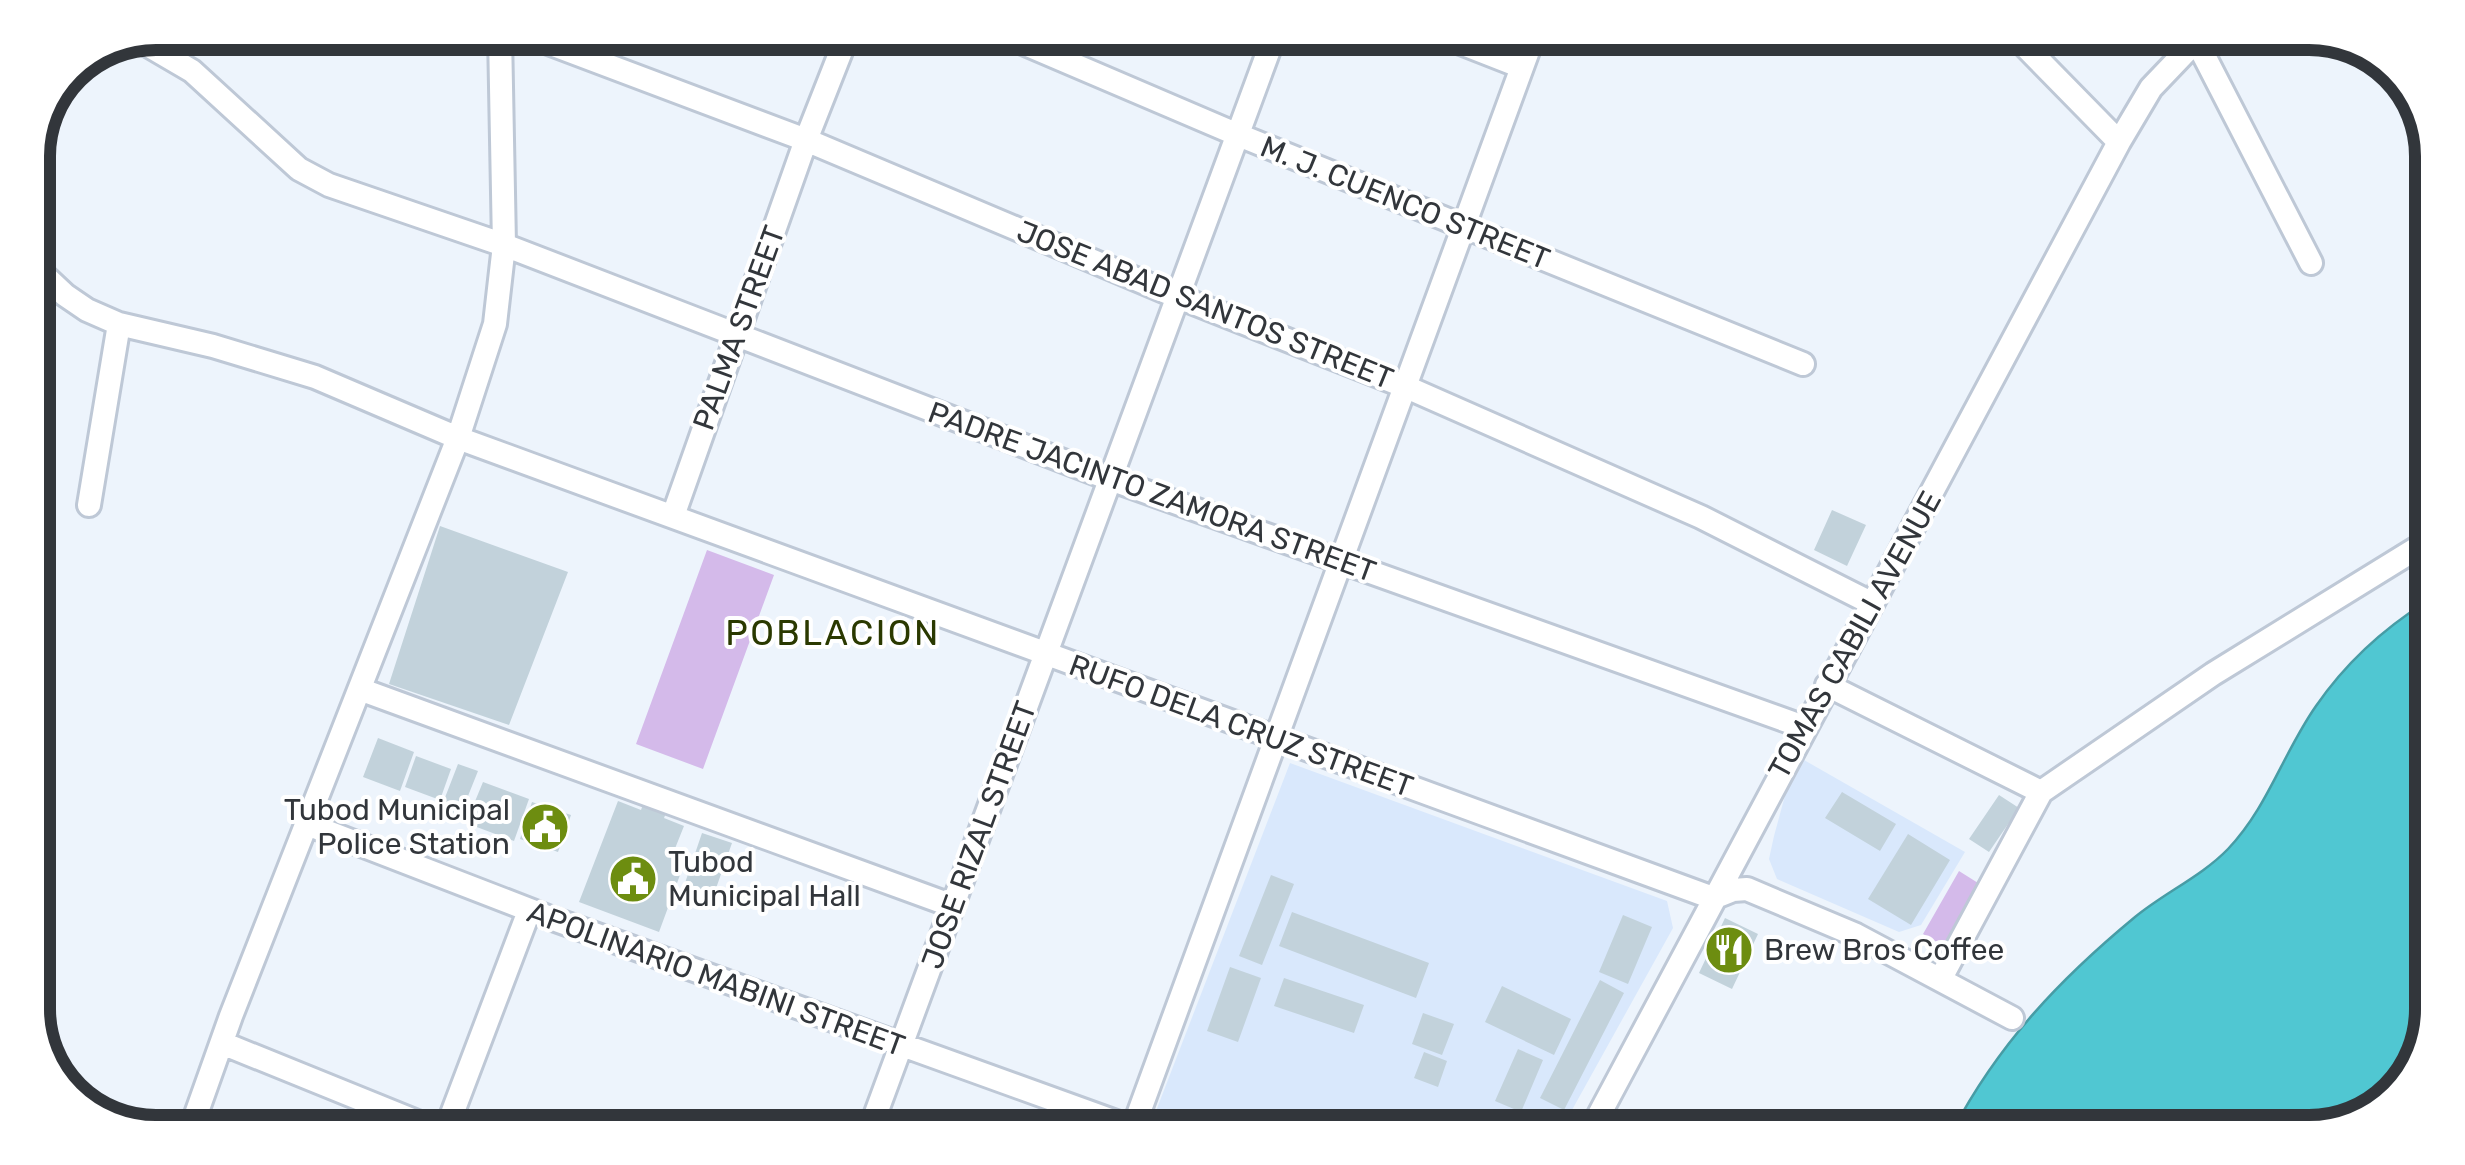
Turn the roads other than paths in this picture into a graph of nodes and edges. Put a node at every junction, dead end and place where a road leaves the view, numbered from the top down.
1 (158, 50) edge
2 (500, 50) edge
3 (569, 50) edge
4 (841, 50) edge
5 (1039, 50) edge
6 (1269, 50) edge
7 (1478, 50) edge
8 (1528, 50) edge
9 (2029, 50) edge
10 (2190, 50) edge
11 (2199, 50) edge
12 (1522, 68) junction
13 (1236, 134) junction
14 (806, 140) junction
15 (2120, 142) junction
16 (1464, 227) junction
17 (504, 246) junction
18 (2312, 263) dead end
19 (50, 280) edge
20 (1176, 296) junction
21 (119, 324) junction
22 (737, 335) junction
23 (1804, 364) dead end
24 (1404, 386) junction
25 (458, 438) junction
26 (1110, 479) junction
27 (90, 505) dead end
28 (672, 516) junction
29 (2415, 549) edge
30 (1339, 562) junction
31 (1871, 603) junction
32 (1046, 656) junction
33 (1827, 685) junction
34 (362, 690) junction
35 (1804, 727) junction
36 (1276, 739) junction
37 (2041, 792) junction
38 (308, 824) junction
39 (1714, 898) junction
40 (953, 906) junction
41 (529, 910) junction
42 (1942, 978) junction
43 (2012, 1018) dead end
44 (222, 1043) junction
45 (900, 1047) junction
46 (196, 1115) edge
47 (400, 1115) edge
48 (452, 1115) edge
49 (875, 1115) edge
50 (1098, 1115) edge
51 (1134, 1115) edge
52 (1599, 1115) edge

1 - 17 street, PADRE JACINTO ZAMORA STREET
2 - 17 street
3 - 14 street, JOSE ABAD SANTOS STREET
4 - 14 street, PALMA STREET
5 - 13 street, M. J. CUENCO STREET
6 - 13 street, JOSE RIZAL STREET
7 - 12 street
8 - 12 street
9 - 15 street
10 - 15 street, TOMAS CABILI AVENUE
11 - 18 street
12 - 16 street
13 - 16 street, M. J. CUENCO STREET
13 - 20 street, JOSE RIZAL STREET
14 - 20 street, JOSE ABAD SANTOS STREET
14 - 22 street, PALMA STREET
15 - 31 street, TOMAS CABILI AVENUE
16 - 23 street, M. J. CUENCO STREET
16 - 24 street
17 - 22 street, PADRE JACINTO ZAMORA STREET
17 - 25 street
19 - 21 street, RUFO DELA CRUZ STREET
20 - 24 street, JOSE ABAD SANTOS STREET
20 - 26 street, JOSE RIZAL STREET
21 - 25 street, RUFO DELA CRUZ STREET
21 - 27 street
22 - 26 street, PADRE JACINTO ZAMORA STREET
22 - 28 street, PALMA STREET
24 - 30 street
24 - 31 street, JOSE ABAD SANTOS STREET
25 - 28 street, RUFO DELA CRUZ STREET
25 - 34 street
26 - 30 street, PADRE JACINTO ZAMORA STREET
26 - 32 street, JOSE RIZAL STREET
28 - 32 street, RUFO DELA CRUZ STREET
29 - 37 street
30 - 35 street, PADRE JACINTO ZAMORA STREET
30 - 36 street
31 - 33 street, TOMAS CABILI AVENUE
32 - 36 street, RUFO DELA CRUZ STREET
32 - 40 street, JOSE RIZAL STREET
33 - 35 street, TOMAS CABILI AVENUE
33 - 37 street
34 - 38 street
34 - 40 street
35 - 39 street, TOMAS CABILI AVENUE
36 - 39 street, RUFO DELA CRUZ STREET
36 - 51 street
37 - 42 street
38 - 41 street, APOLINARIO MABINI STREET
38 - 44 street
39 - 42 street, RUFO DELA CRUZ STREET
39 - 52 street, TOMAS CABILI AVENUE
40 - 45 street, JOSE RIZAL STREET
41 - 45 street, APOLINARIO MABINI STREET
41 - 48 street
42 - 43 street, RUFO DELA CRUZ STREET
44 - 46 street
44 - 47 street
45 - 49 street, JOSE RIZAL STREET
45 - 50 street, APOLINARIO MABINI STREET

